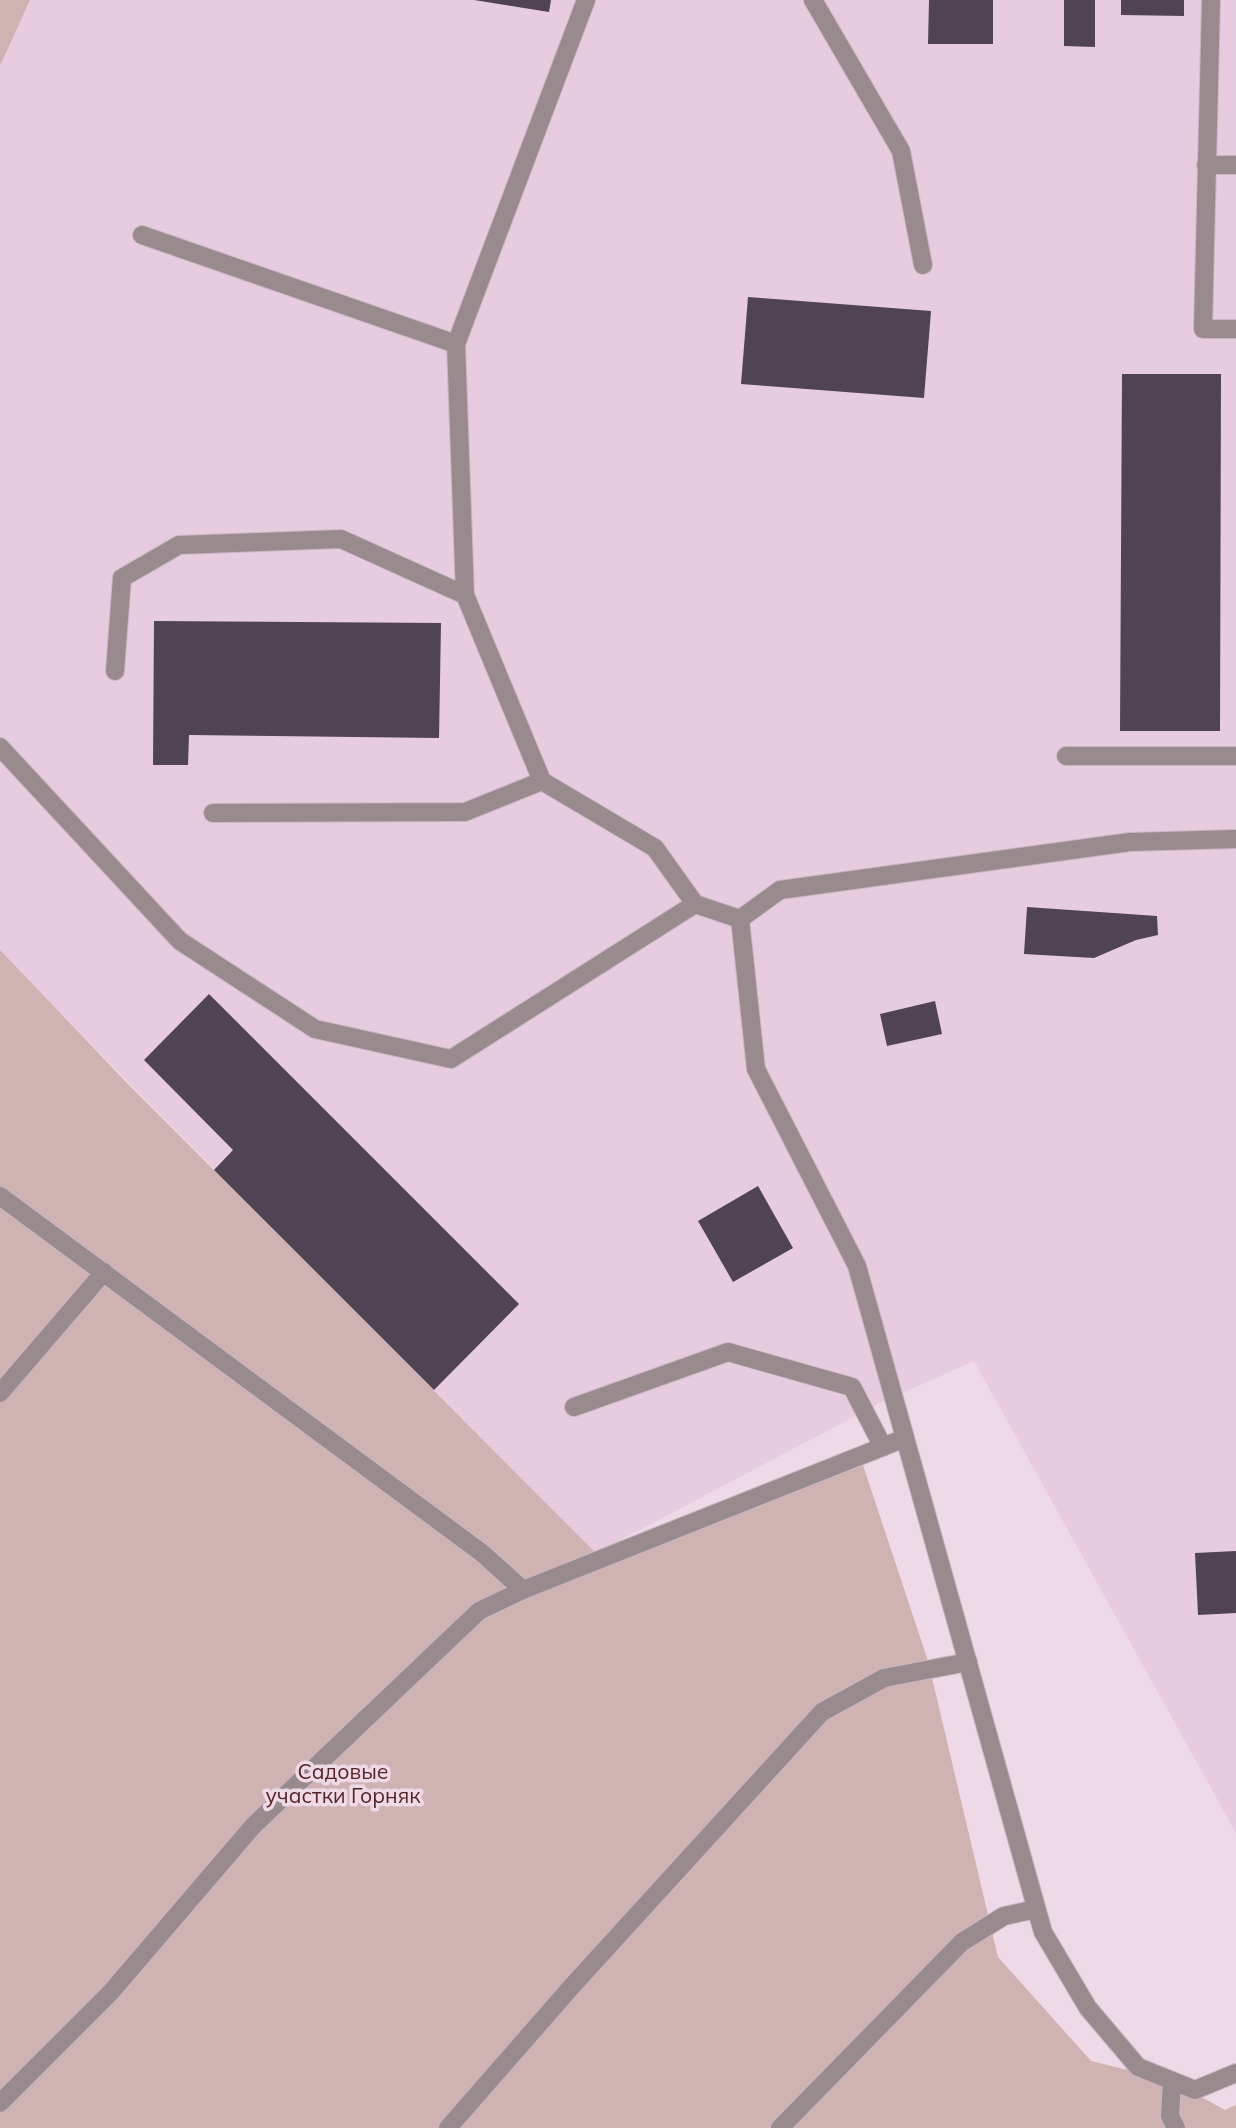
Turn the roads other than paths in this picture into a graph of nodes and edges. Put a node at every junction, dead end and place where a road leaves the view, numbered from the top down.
1 (586, 0) edge
2 (813, 0) edge
3 (1211, 0) edge
4 (1206, 165) junction
5 (1236, 165) edge
6 (142, 235) dead end
7 (923, 265) dead end
8 (1236, 329) edge
9 (456, 344) junction
10 (465, 595) junction
11 (116, 671) dead end
12 (0, 747) edge
13 (1066, 756) dead end
14 (1236, 756) edge
15 (542, 781) junction
16 (213, 813) dead end
17 (1236, 839) edge
18 (695, 904) junction
19 (740, 919) junction
20 (0, 1196) edge
21 (104, 1272) junction
22 (0, 1392) edge
23 (573, 1407) dead end
24 (905, 1438) junction
25 (883, 1447) junction
26 (523, 1590) junction
27 (968, 1662) junction
28 (1036, 1909) junction
29 (1236, 2073) edge
30 (1172, 2081) junction
31 (0, 2103) edge
32 (448, 2128) edge
33 (780, 2128) edge
34 (1176, 2128) edge

1 - 9 street
2 - 7 street
3 - 4 street
4 - 5 street
4 - 8 street
6 - 9 street
9 - 10 street
10 - 11 street
10 - 15 street
12 - 18 street
13 - 14 street
15 - 16 street
15 - 18 street
17 - 19 street
18 - 19 street
19 - 24 street
20 - 21 street
21 - 22 street
21 - 26 street
23 - 25 street
24 - 25 street
24 - 27 street
25 - 26 street
26 - 31 street
27 - 28 street
27 - 32 street
28 - 30 street
28 - 33 street
29 - 30 street
30 - 34 street

